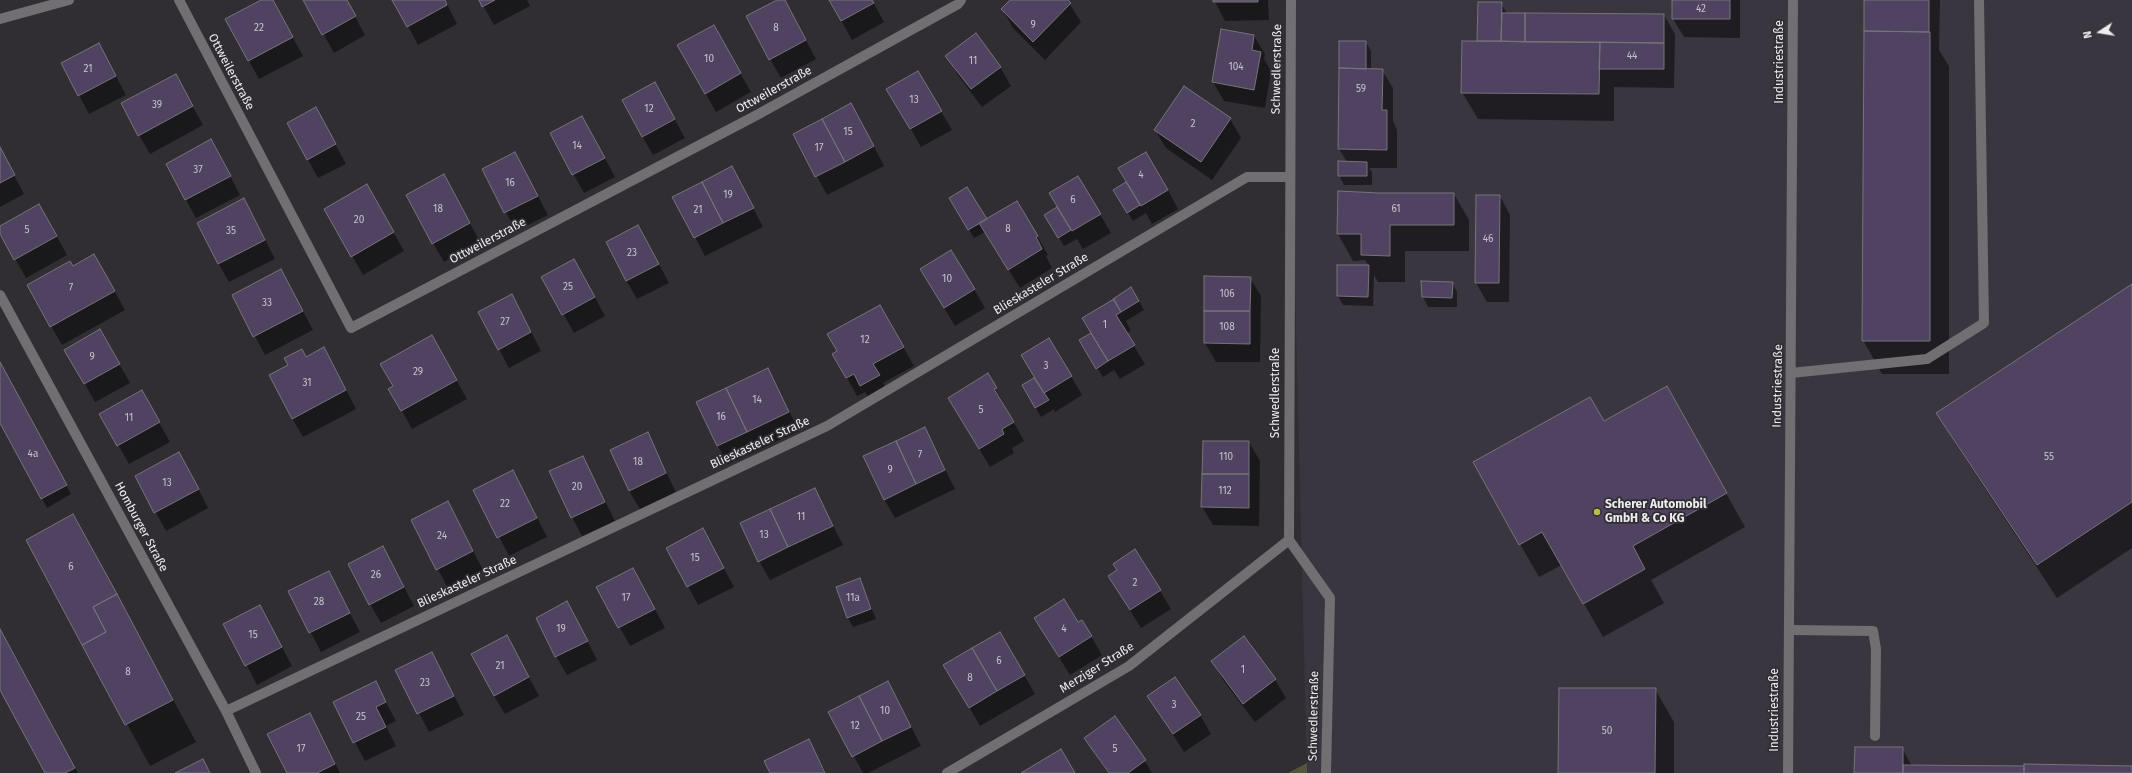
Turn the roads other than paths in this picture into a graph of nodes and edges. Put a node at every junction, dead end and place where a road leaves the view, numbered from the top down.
1 (69, 0) edge
2 (179, 0) edge
3 (961, 0) edge
4 (1291, 0) edge
5 (1794, 0) edge
6 (1979, 0) edge
7 (0, 19) edge
8 (1289, 177) junction
9 (0, 295) edge
10 (1790, 373) junction
11 (1289, 540) junction
12 (1789, 630) junction
13 (226, 711) junction
14 (1875, 736) dead end
15 (256, 773) edge
16 (946, 773) edge
17 (1326, 773) edge
18 (1788, 773) edge

1 - 7 street
2 - 3 street, Ottweilerstraße
4 - 8 street, Schwedlerstraße
5 - 10 street, Industriestraße
6 - 10 street
8 - 11 street, Schwedlerstraße
8 - 13 street, Blieskasteler Straße
9 - 13 street, Homburger Straße
10 - 12 street, Industriestraße
11 - 16 street, Merziger Straße
11 - 17 street, Schwedlerstraße
12 - 14 street
12 - 18 street, Industriestraße
13 - 15 street, Homburger Straße

